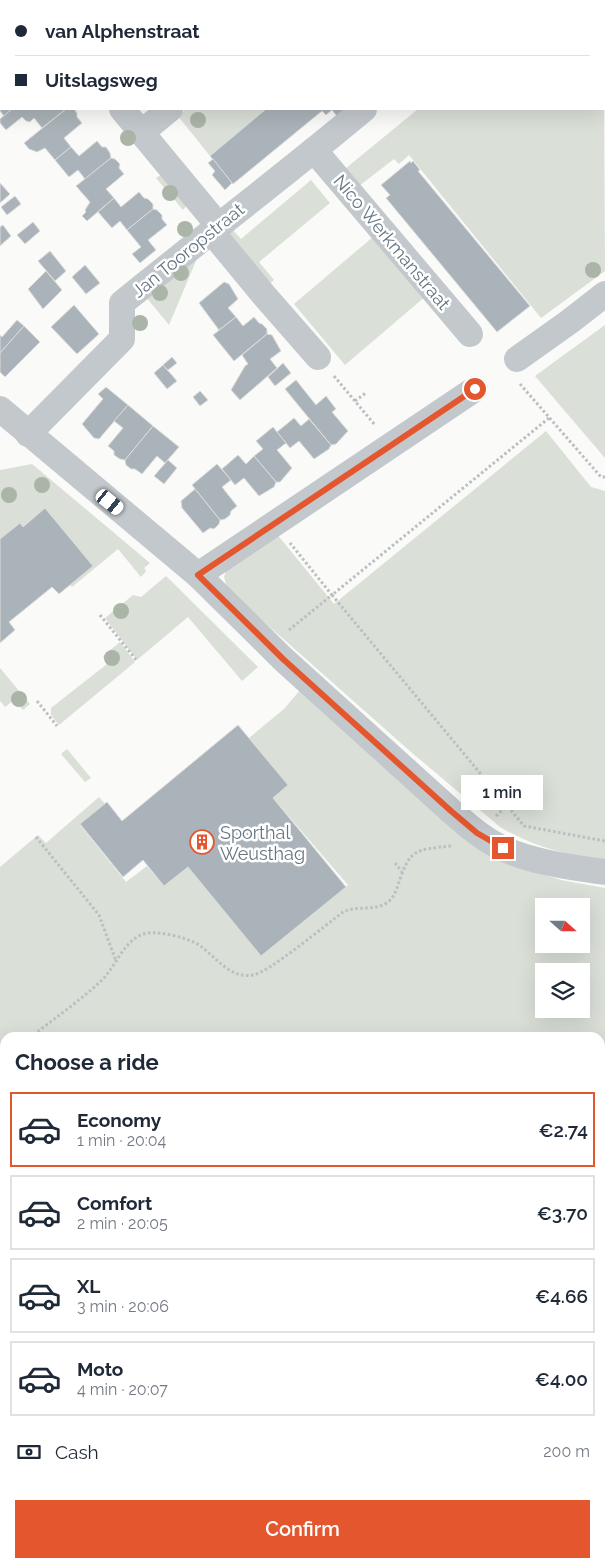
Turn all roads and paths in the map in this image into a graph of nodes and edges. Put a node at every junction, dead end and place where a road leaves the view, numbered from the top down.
1 (123, 110) edge
2 (169, 110) edge
3 (363, 110) edge
4 (142, 132) junction
5 (314, 150) junction
6 (218, 225) junction
7 (605, 294) edge
8 (470, 334) dead end
9 (318, 357) joint
10 (518, 371) joint
11 (475, 389) dead end
12 (367, 392) dead end
13 (355, 401) junction
14 (549, 418) junction
15 (11, 426) edge
16 (391, 445) junction
17 (605, 477) edge
18 (274, 524) junction
19 (198, 575) junction
20 (332, 595) junction
21 (100, 614) dead end
22 (269, 646) junction
23 (137, 661) dead end
24 (37, 701) dead end
25 (57, 726) dead end
26 (477, 833) junction
27 (36, 837) dead end
28 (605, 841) edge
29 (395, 863) dead end
30 (402, 872) junction
31 (605, 872) edge
32 (116, 962) junction
33 (38, 1032) edge

1 - 4 street
2 - 4 street
3 - 5 street, Jan Tooropstraat
4 - 6 street
5 - 6 street, Jan Tooropstraat
5 - 8 street, Nico Werkmanstraat
6 - 9 street
6 - 15 street, Jan Tooropstraat
7 - 10 street
9 - 13 path
10 - 14 path
11 - 16 street
12 - 13 path
13 - 16 path
14 - 17 path
14 - 20 path
15 - 19 street
16 - 18 street
18 - 19 street
18 - 20 path
19 - 22 street
20 - 22 path
20 - 28 path
21 - 23 path
22 - 26 street
24 - 25 path
26 - 30 path
26 - 31 street
27 - 32 path
29 - 30 path
30 - 32 path
32 - 33 path

